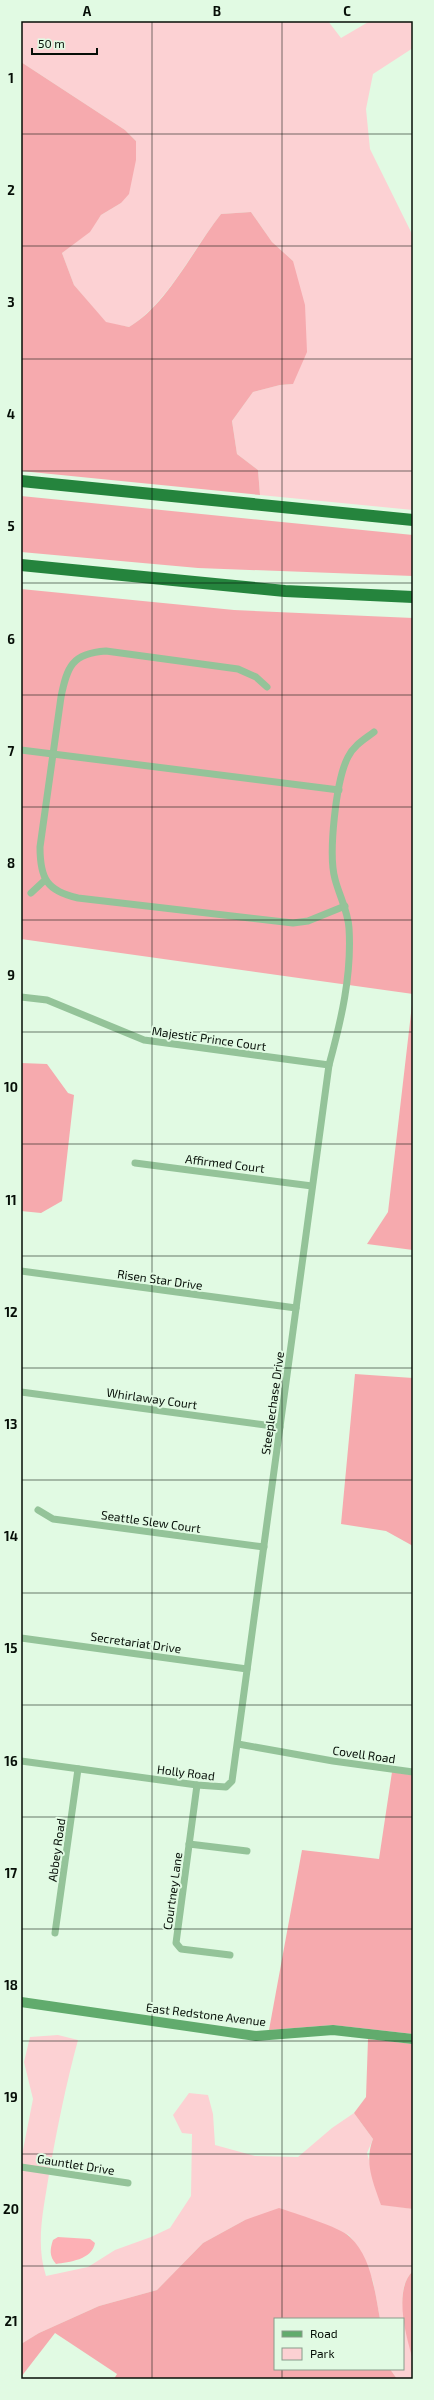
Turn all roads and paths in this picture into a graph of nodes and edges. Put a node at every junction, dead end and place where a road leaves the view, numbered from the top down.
1 (21, 481) edge
2 (413, 520) edge
3 (21, 565) edge
4 (413, 597) edge
5 (267, 687) dead end
6 (374, 732) dead end
7 (21, 750) edge
8 (54, 754) junction
9 (339, 790) junction
10 (45, 880) junction
11 (31, 893) dead end
12 (345, 906) junction
13 (21, 997) edge
14 (329, 1065) junction
15 (135, 1163) dead end
16 (312, 1186) junction
17 (21, 1271) edge
18 (296, 1308) junction
19 (21, 1392) edge
20 (280, 1426) junction
21 (38, 1510) dead end
22 (264, 1548) junction
23 (21, 1638) edge
24 (247, 1669) junction
25 (238, 1744) junction
26 (21, 1761) edge
27 (78, 1769) junction
28 (413, 1772) edge
29 (197, 1785) junction
30 (189, 1844) junction
31 (247, 1851) dead end
32 (55, 1934) dead end
33 (230, 1955) dead end
34 (21, 2002) edge
35 (413, 2039) edge
36 (21, 2167) edge
37 (128, 2183) dead end

1 - 2 highway
3 - 4 highway
5 - 8 street
6 - 9 street, Steeplechase Drive
7 - 8 street
8 - 9 street
8 - 10 street
9 - 12 street, Steeplechase Drive
10 - 11 street
10 - 12 street
12 - 14 street, Steeplechase Drive
13 - 14 street, Majestic Prince Court
14 - 16 street, Steeplechase Drive
15 - 16 street, Affirmed Court
16 - 18 street, Steeplechase Drive
17 - 18 street, Risen Star Drive
18 - 20 street, Steeplechase Drive
19 - 20 street, Whirlaway Court
20 - 22 street, Steeplechase Drive
21 - 22 street, Seattle Slew Court
22 - 24 street, Steeplechase Drive
23 - 24 street, Secretariat Drive
24 - 25 street, Steeplechase Drive
25 - 28 street, Covell Road
25 - 29 street, Holly Road
26 - 27 street, Holly Road
27 - 29 street, Holly Road
27 - 32 street, Abbey Road
29 - 30 street, Courtney Lane
30 - 31 street
30 - 33 street, Courtney Lane
34 - 35 street, East Redstone Avenue
36 - 37 street, Gauntlet Drive

